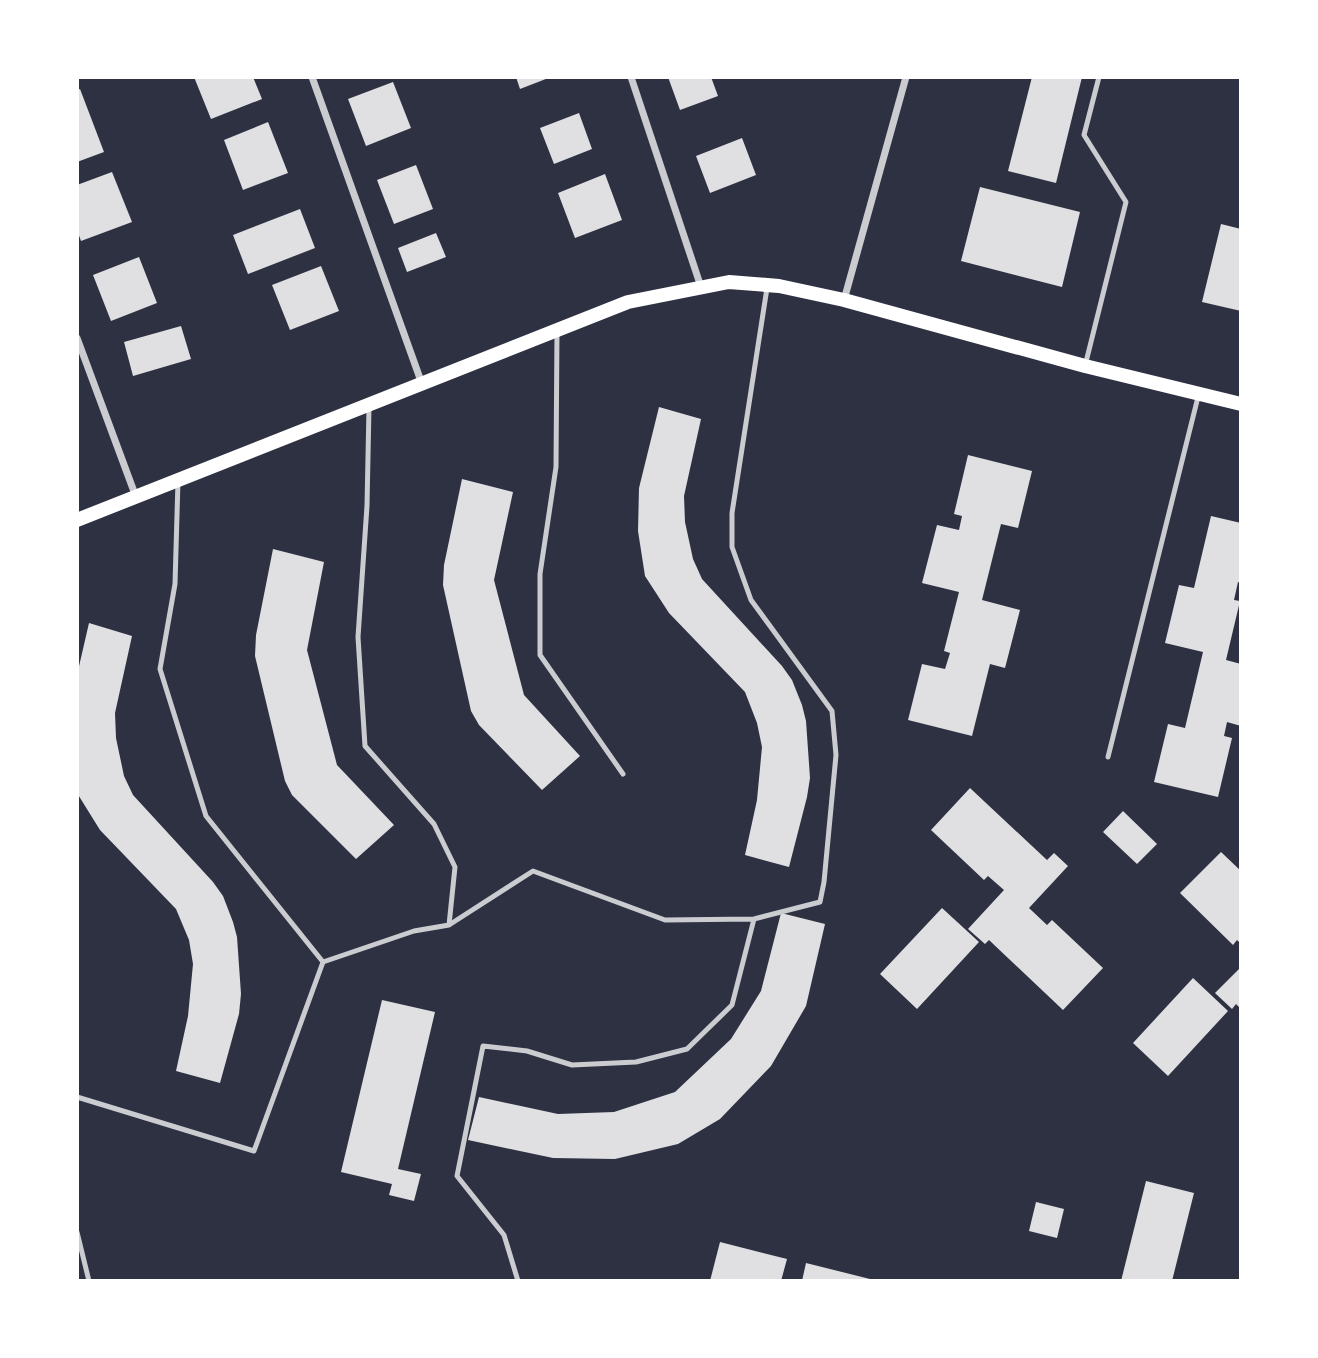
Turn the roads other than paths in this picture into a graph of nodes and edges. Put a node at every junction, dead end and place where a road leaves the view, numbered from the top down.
1 (312, 77) edge
2 (631, 77) edge
3 (906, 77) edge
4 (1099, 77) edge
5 (768, 285) junction
6 (702, 288) junction
7 (844, 300) junction
8 (557, 329) junction
9 (77, 338) edge
10 (1085, 366) junction
11 (422, 385) junction
12 (1198, 394) junction
13 (369, 404) junction
14 (1241, 404) edge
15 (178, 481) junction
16 (136, 498) junction
17 (77, 520) edge
18 (1108, 757) dead end
19 (623, 775) dead end
20 (754, 919) junction
21 (449, 925) junction
22 (323, 962) junction
23 (77, 1097) edge
24 (77, 1232) edge
25 (89, 1281) edge
26 (518, 1281) edge

1 - 11 street
2 - 6 street
3 - 7 street
4 - 10 lane
5 - 6 main road
5 - 7 main road
5 - 20 lane
6 - 8 main road
7 - 10 main road
8 - 11 main road
8 - 19 lane
9 - 16 street
10 - 12 main road
11 - 13 main road
12 - 14 main road
12 - 18 lane
13 - 15 main road
13 - 21 lane
15 - 16 main road
15 - 22 lane
16 - 17 main road
20 - 21 lane
20 - 26 lane
21 - 22 lane
22 - 23 lane
24 - 25 lane

